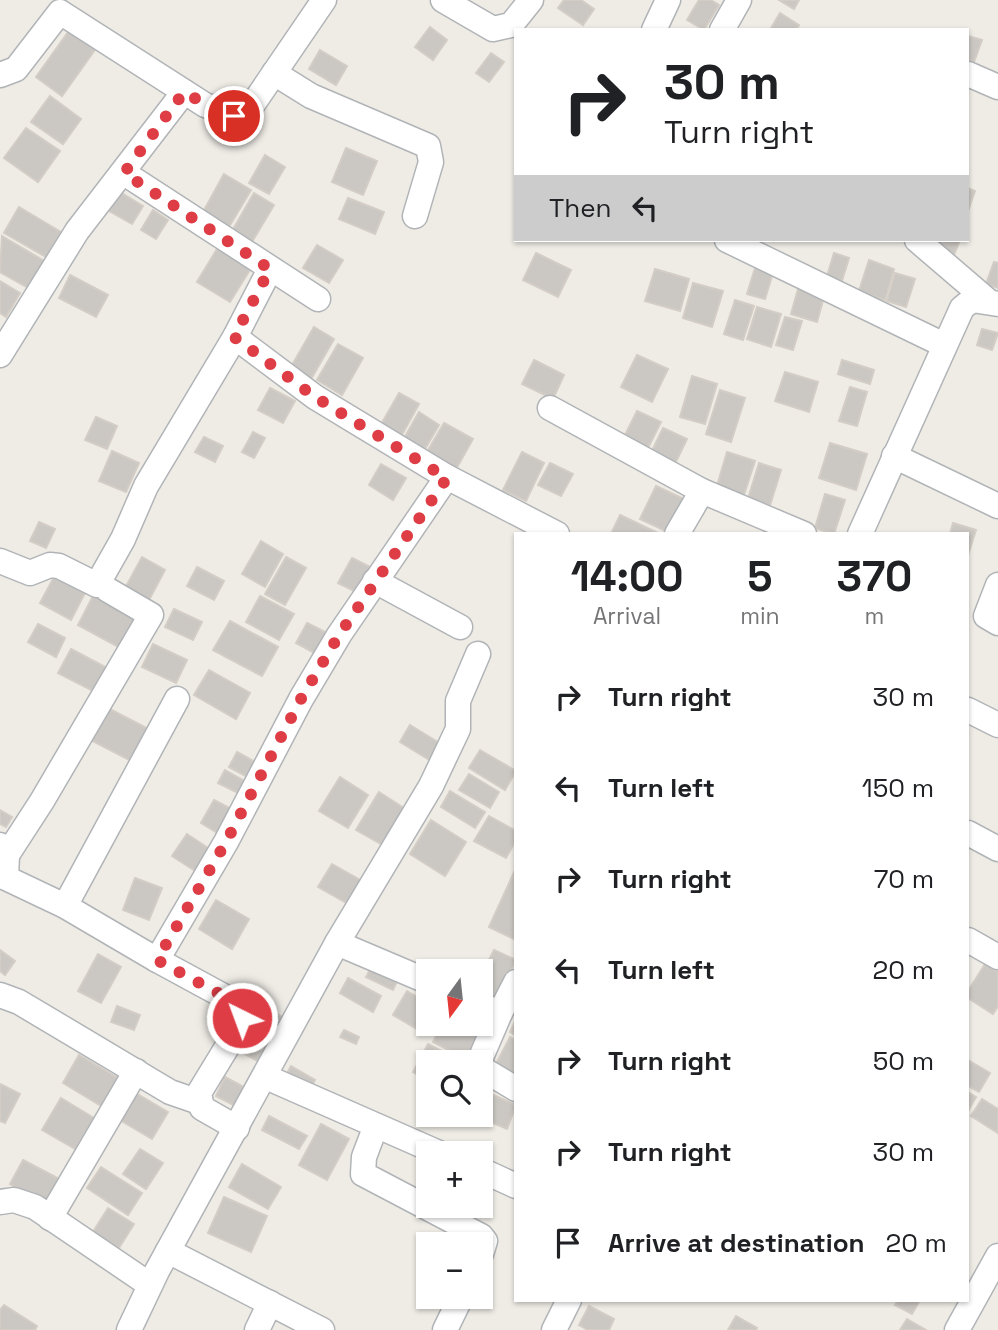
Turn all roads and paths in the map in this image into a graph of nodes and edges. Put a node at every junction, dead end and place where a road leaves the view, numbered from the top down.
1 (324, 0) edge
2 (443, 0) edge
3 (531, 0) edge
4 (668, 0) edge
5 (739, 0) edge
6 (64, 6) edge
7 (655, 28) edge
8 (723, 28) edge
9 (274, 73) junction
10 (969, 74) edge
11 (0, 75) edge
12 (998, 87) edge
13 (184, 92) junction
14 (124, 173) junction
15 (415, 216) dead end
16 (731, 242) edge
17 (919, 242) edge
18 (270, 269) junction
19 (318, 299) dead end
20 (993, 302) edge
21 (234, 337) junction
22 (944, 345) junction
23 (0, 355) edge
24 (551, 408) dead end
25 (894, 456) junction
26 (447, 478) junction
27 (702, 491) junction
28 (998, 506) edge
29 (553, 532) edge
30 (678, 532) edge
31 (799, 532) edge
32 (861, 532) edge
33 (0, 561) edge
34 (375, 581) junction
35 (998, 585) edge
36 (108, 590) dead end
37 (984, 616) edge
38 (460, 627) dead end
39 (478, 654) dead end
40 (177, 699) dead end
41 (969, 710) edge
42 (998, 725) edge
43 (969, 834) edge
44 (998, 849) edge
45 (3, 867) edge
46 (65, 906) junction
47 (969, 941) edge
48 (337, 943) junction
49 (998, 957) edge
50 (157, 960) junction
51 (416, 976) edge
52 (514, 987) edge
53 (0, 995) edge
54 (494, 1006) edge
55 (136, 1071) junction
56 (493, 1075) edge
57 (266, 1077) junction
58 (514, 1088) edge
59 (199, 1102) junction
60 (237, 1128) junction
61 (375, 1128) junction
62 (416, 1144) edge
63 (493, 1175) edge
64 (514, 1185) edge
65 (0, 1202) edge
66 (50, 1218) junction
67 (473, 1232) edge
68 (168, 1251) junction
69 (998, 1256) edge
70 (150, 1285) junction
71 (972, 1292) edge
72 (568, 1302) edge
73 (968, 1302) edge
74 (270, 1303) junction
75 (455, 1309) edge
76 (129, 1330) edge
77 (257, 1330) edge
78 (322, 1330) edge
79 (445, 1330) edge
80 (554, 1330) edge
81 (957, 1330) edge

1 - 9 street
2 - 3 street
4 - 7 street
5 - 8 street
6 - 11 street
6 - 13 street
9 - 13 street
9 - 15 street
10 - 12 street
13 - 14 street
14 - 18 street
14 - 23 street
16 - 22 street
17 - 20 street
18 - 19 street
18 - 21 street
20 - 22 street
21 - 26 street
21 - 33 street
22 - 25 street
24 - 27 street
25 - 28 street
25 - 32 street
26 - 29 street
26 - 34 street
27 - 30 street
27 - 31 street
34 - 38 street
34 - 50 street
35 - 37 street
36 - 45 street
39 - 48 street
40 - 46 street
41 - 42 street
43 - 44 street
45 - 46 street
46 - 50 street
47 - 49 street
48 - 51 street
48 - 57 street
50 - 59 street
52 - 54 street
53 - 55 street
55 - 59 street
55 - 66 street
56 - 58 street
57 - 60 street
57 - 61 street
59 - 60 street
60 - 68 street
61 - 62 street
61 - 67 street
63 - 64 street
65 - 66 street
66 - 70 street
68 - 70 street
68 - 74 street
69 - 71 street
70 - 76 street
72 - 80 street
73 - 81 street
74 - 77 street
74 - 78 street
75 - 79 street

